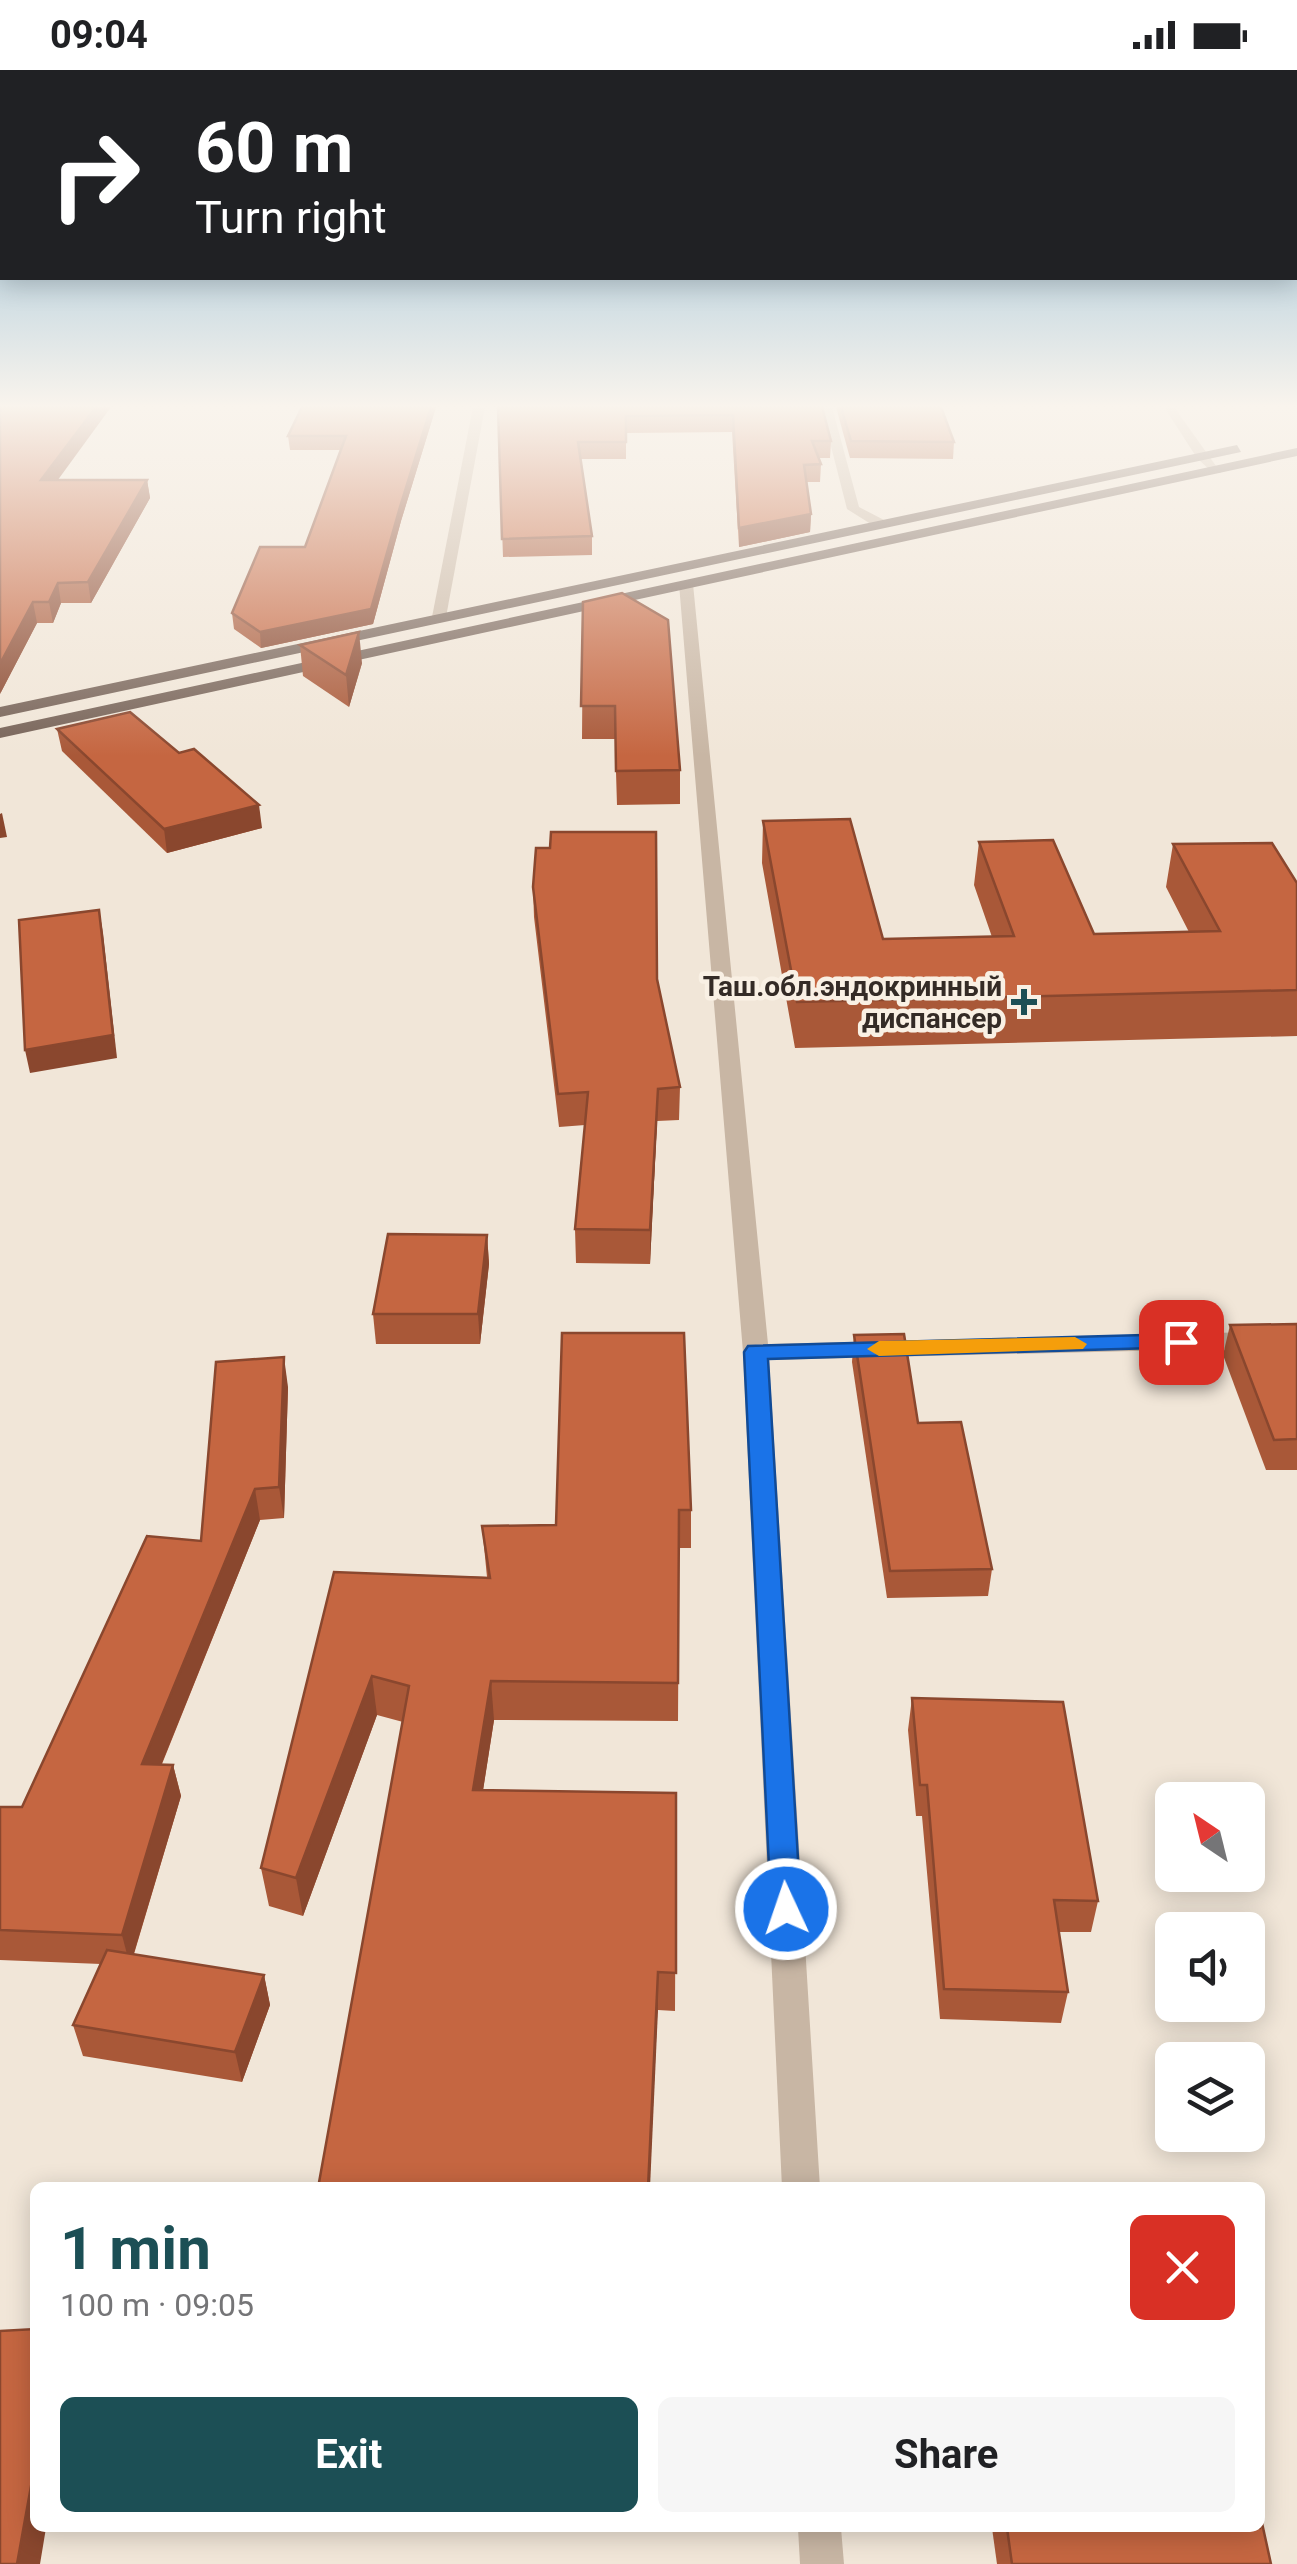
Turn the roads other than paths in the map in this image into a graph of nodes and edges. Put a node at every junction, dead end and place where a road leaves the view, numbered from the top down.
1 (456, 523) edge
2 (877, 523) edge
3 (968, 523) edge
4 (686, 584) junction
5 (439, 617) junction
6 (0, 712) edge
7 (0, 733) edge
8 (1297, 1339) edge
9 (756, 1352) junction
10 (801, 2182) edge
11 (820, 2532) edge
12 (822, 2564) edge

1 - 5 street
2 - 5 main road
3 - 4 main road
4 - 7 main road
4 - 9 street
5 - 6 main road
8 - 9 street
9 - 10 street
11 - 12 street

